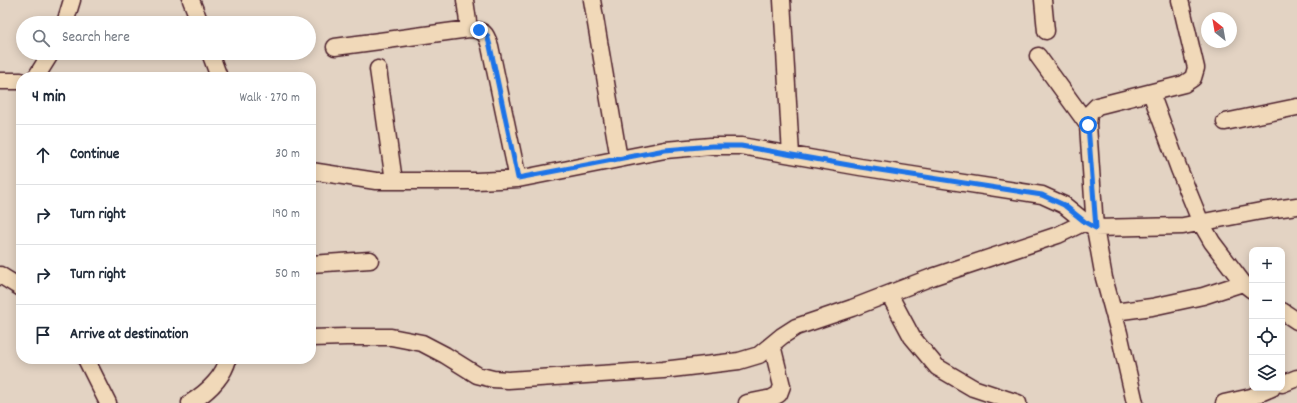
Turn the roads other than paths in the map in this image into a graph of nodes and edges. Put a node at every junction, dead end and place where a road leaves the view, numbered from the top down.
1 (72, 0) edge
2 (191, 0) edge
3 (465, 0) edge
4 (592, 0) edge
5 (782, 0) edge
6 (1042, 0) edge
7 (1180, 0) edge
8 (67, 16) edge
9 (197, 16) edge
10 (469, 29) junction
11 (1046, 31) dead end
12 (335, 47) dead end
13 (1038, 56) dead end
14 (47, 60) edge
15 (213, 60) edge
16 (378, 69) dead end
17 (39, 72) edge
18 (217, 72) edge
19 (0, 80) edge
20 (16, 81) edge
21 (1151, 93) junction
22 (1297, 107) edge
23 (1225, 122) dead end
24 (1088, 125) junction
25 (791, 154) junction
26 (619, 159) junction
27 (316, 172) edge
28 (518, 178) junction
29 (394, 181) junction
30 (1297, 206) edge
31 (1200, 223) junction
32 (1090, 225) junction
33 (370, 260) dead end
34 (316, 264) edge
35 (0, 275) edge
36 (16, 285) edge
37 (1247, 286) edge
38 (889, 294) junction
39 (1114, 312) junction
40 (1285, 313) edge
41 (1297, 321) edge
42 (316, 338) edge
43 (772, 345) junction
44 (88, 364) edge
45 (227, 364) edge
46 (1297, 378) edge
47 (1285, 383) edge
48 (1265, 391) edge
49 (773, 400) edge
50 (108, 403) edge
51 (190, 403) edge
52 (748, 403) edge
53 (1018, 403) edge
54 (1135, 403) edge
55 (1224, 403) edge

1 - 8 street
2 - 9 street
3 - 10 street
4 - 26 street
5 - 25 street
6 - 11 street
7 - 21 street
10 - 12 street
10 - 28 street
13 - 24 street
14 - 17 street
15 - 18 street
16 - 29 street
19 - 20 street
21 - 24 street
21 - 31 street
22 - 23 street
24 - 32 street
25 - 26 street
25 - 32 street
26 - 28 street
27 - 29 street
28 - 29 street
30 - 31 street
31 - 32 street
31 - 37 street
32 - 38 street
32 - 39 street
33 - 34 street
35 - 36 street
37 - 39 street
38 - 43 street
38 - 53 street
39 - 54 street
40 - 41 street
42 - 43 street
43 - 49 street
44 - 50 street
45 - 51 street
46 - 47 street
48 - 55 street
49 - 52 street

